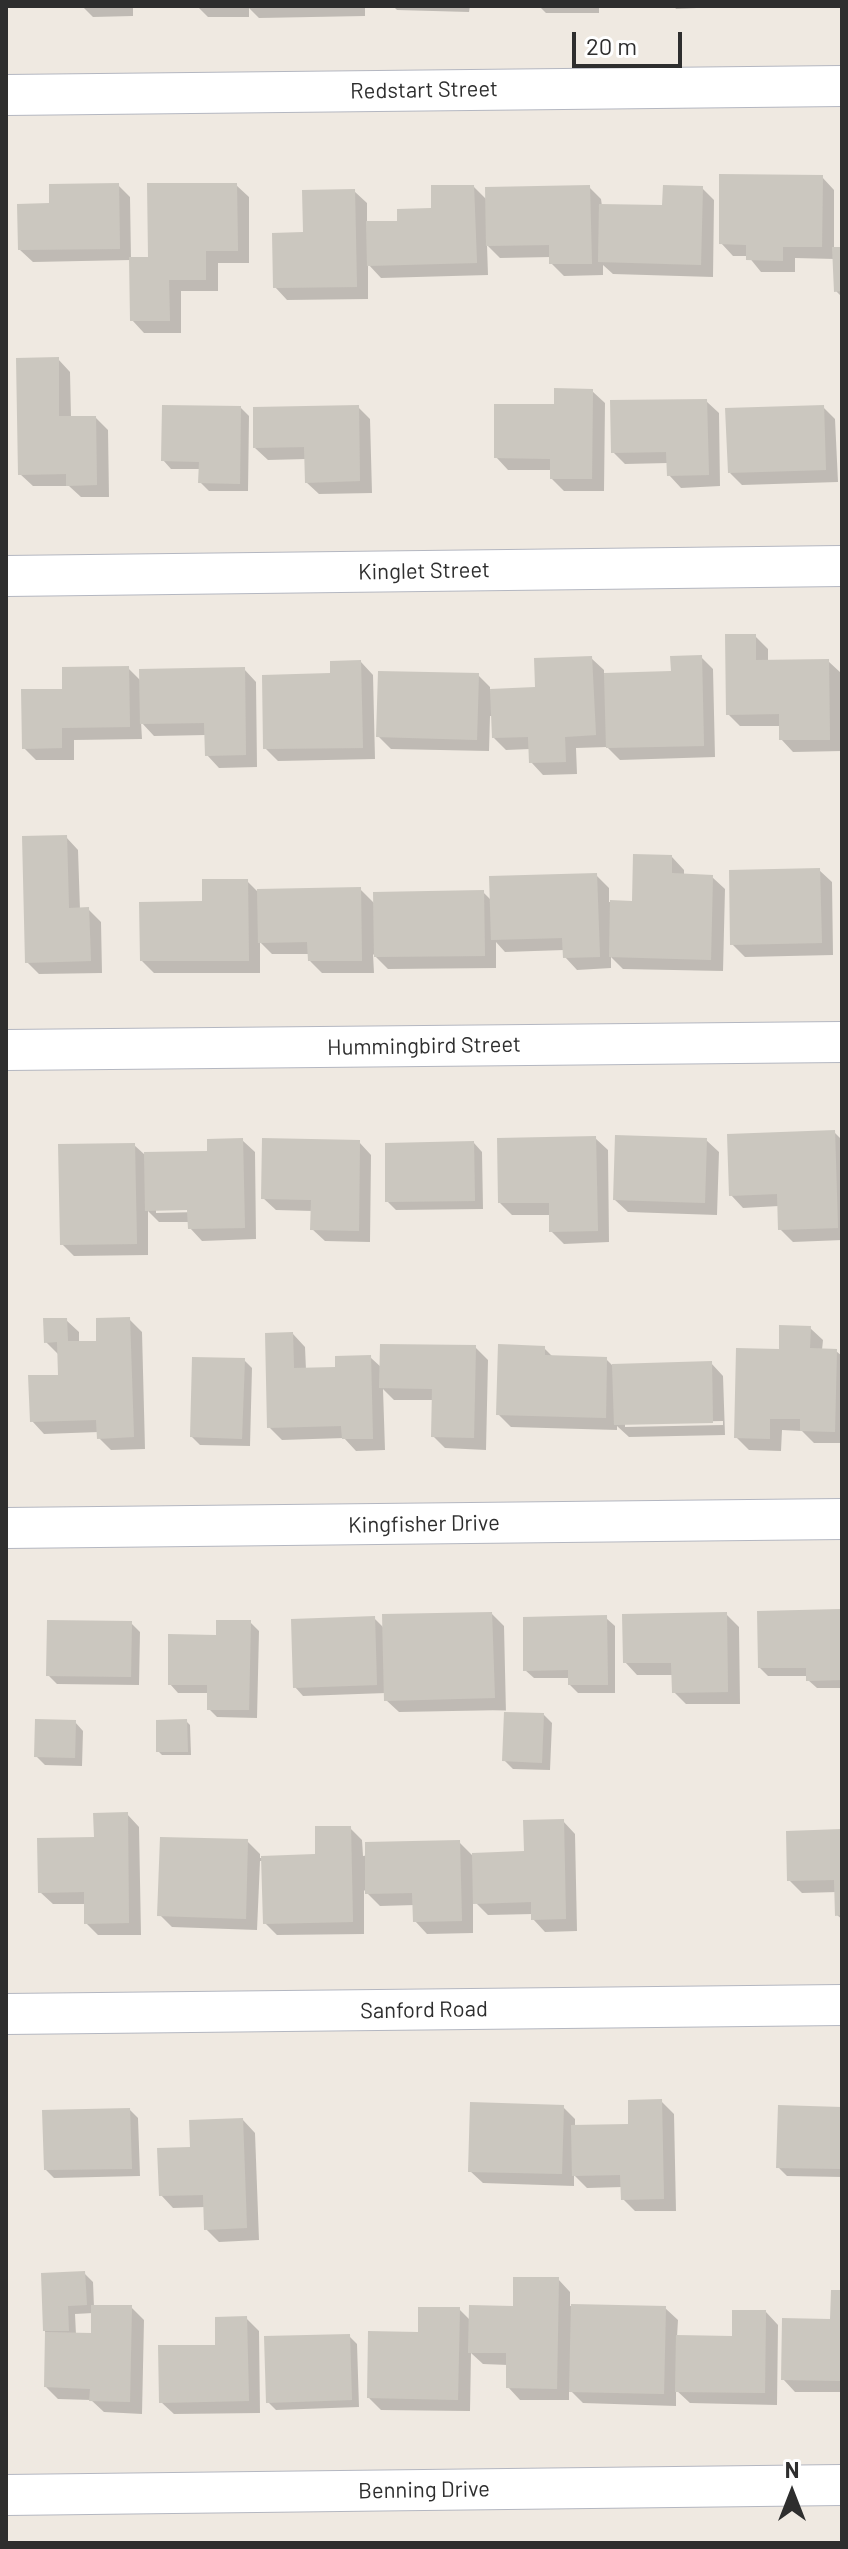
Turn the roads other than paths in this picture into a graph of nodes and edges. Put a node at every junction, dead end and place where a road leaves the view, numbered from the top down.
1 (842, 86) edge
2 (6, 95) edge
3 (842, 566) edge
4 (6, 576) edge
5 (842, 1042) edge
6 (6, 1050) edge
7 (842, 1519) edge
8 (6, 1528) edge
9 (842, 2005) edge
10 (6, 2014) edge
11 (842, 2485) edge
12 (6, 2495) edge

1 - 2 street, Redstart Street
3 - 4 street, Kinglet Street
5 - 6 street, Hummingbird Street
7 - 8 street, Kingfisher Drive
9 - 10 street, Sanford Road
11 - 12 street, Benning Drive

